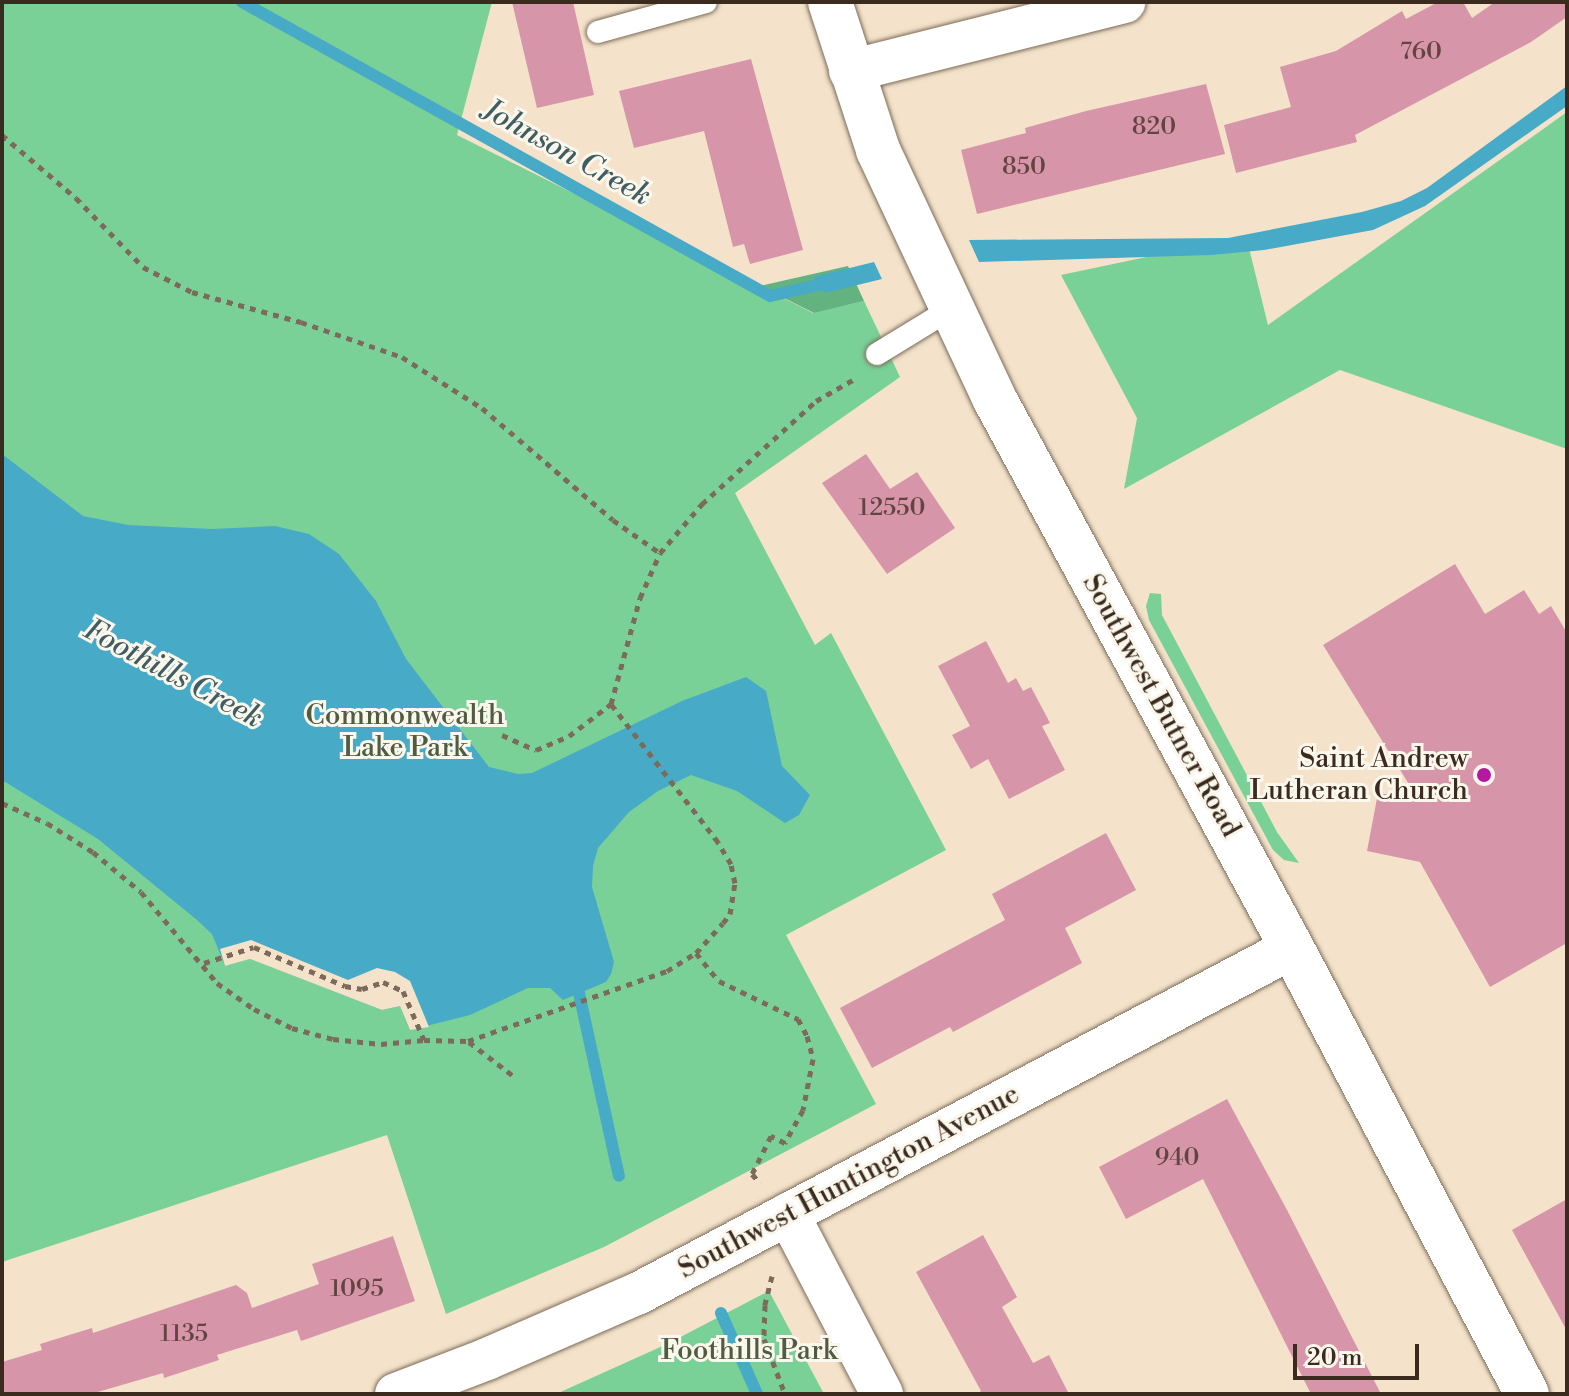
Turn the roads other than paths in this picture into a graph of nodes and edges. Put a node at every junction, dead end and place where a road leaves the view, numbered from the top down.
1 (706, 2) edge
2 (830, 2) edge
3 (1124, 2) edge
4 (598, 32) dead end
5 (850, 71) junction
6 (952, 308) junction
7 (877, 354) road end
8 (1292, 948) junction
9 (788, 1214) junction
10 (396, 1394) edge
11 (882, 1394) edge
12 (1527, 1394) edge

1 - 4 lane
2 - 5 street, Southwest Butner Road
3 - 5 street
5 - 6 street, Southwest Butner Road
6 - 7 lane
6 - 8 street, Southwest Butner Road
8 - 9 street, Southwest Huntington Avenue
8 - 12 street, Southwest Butner Road
9 - 10 street, Southwest Huntington Avenue
9 - 11 street

